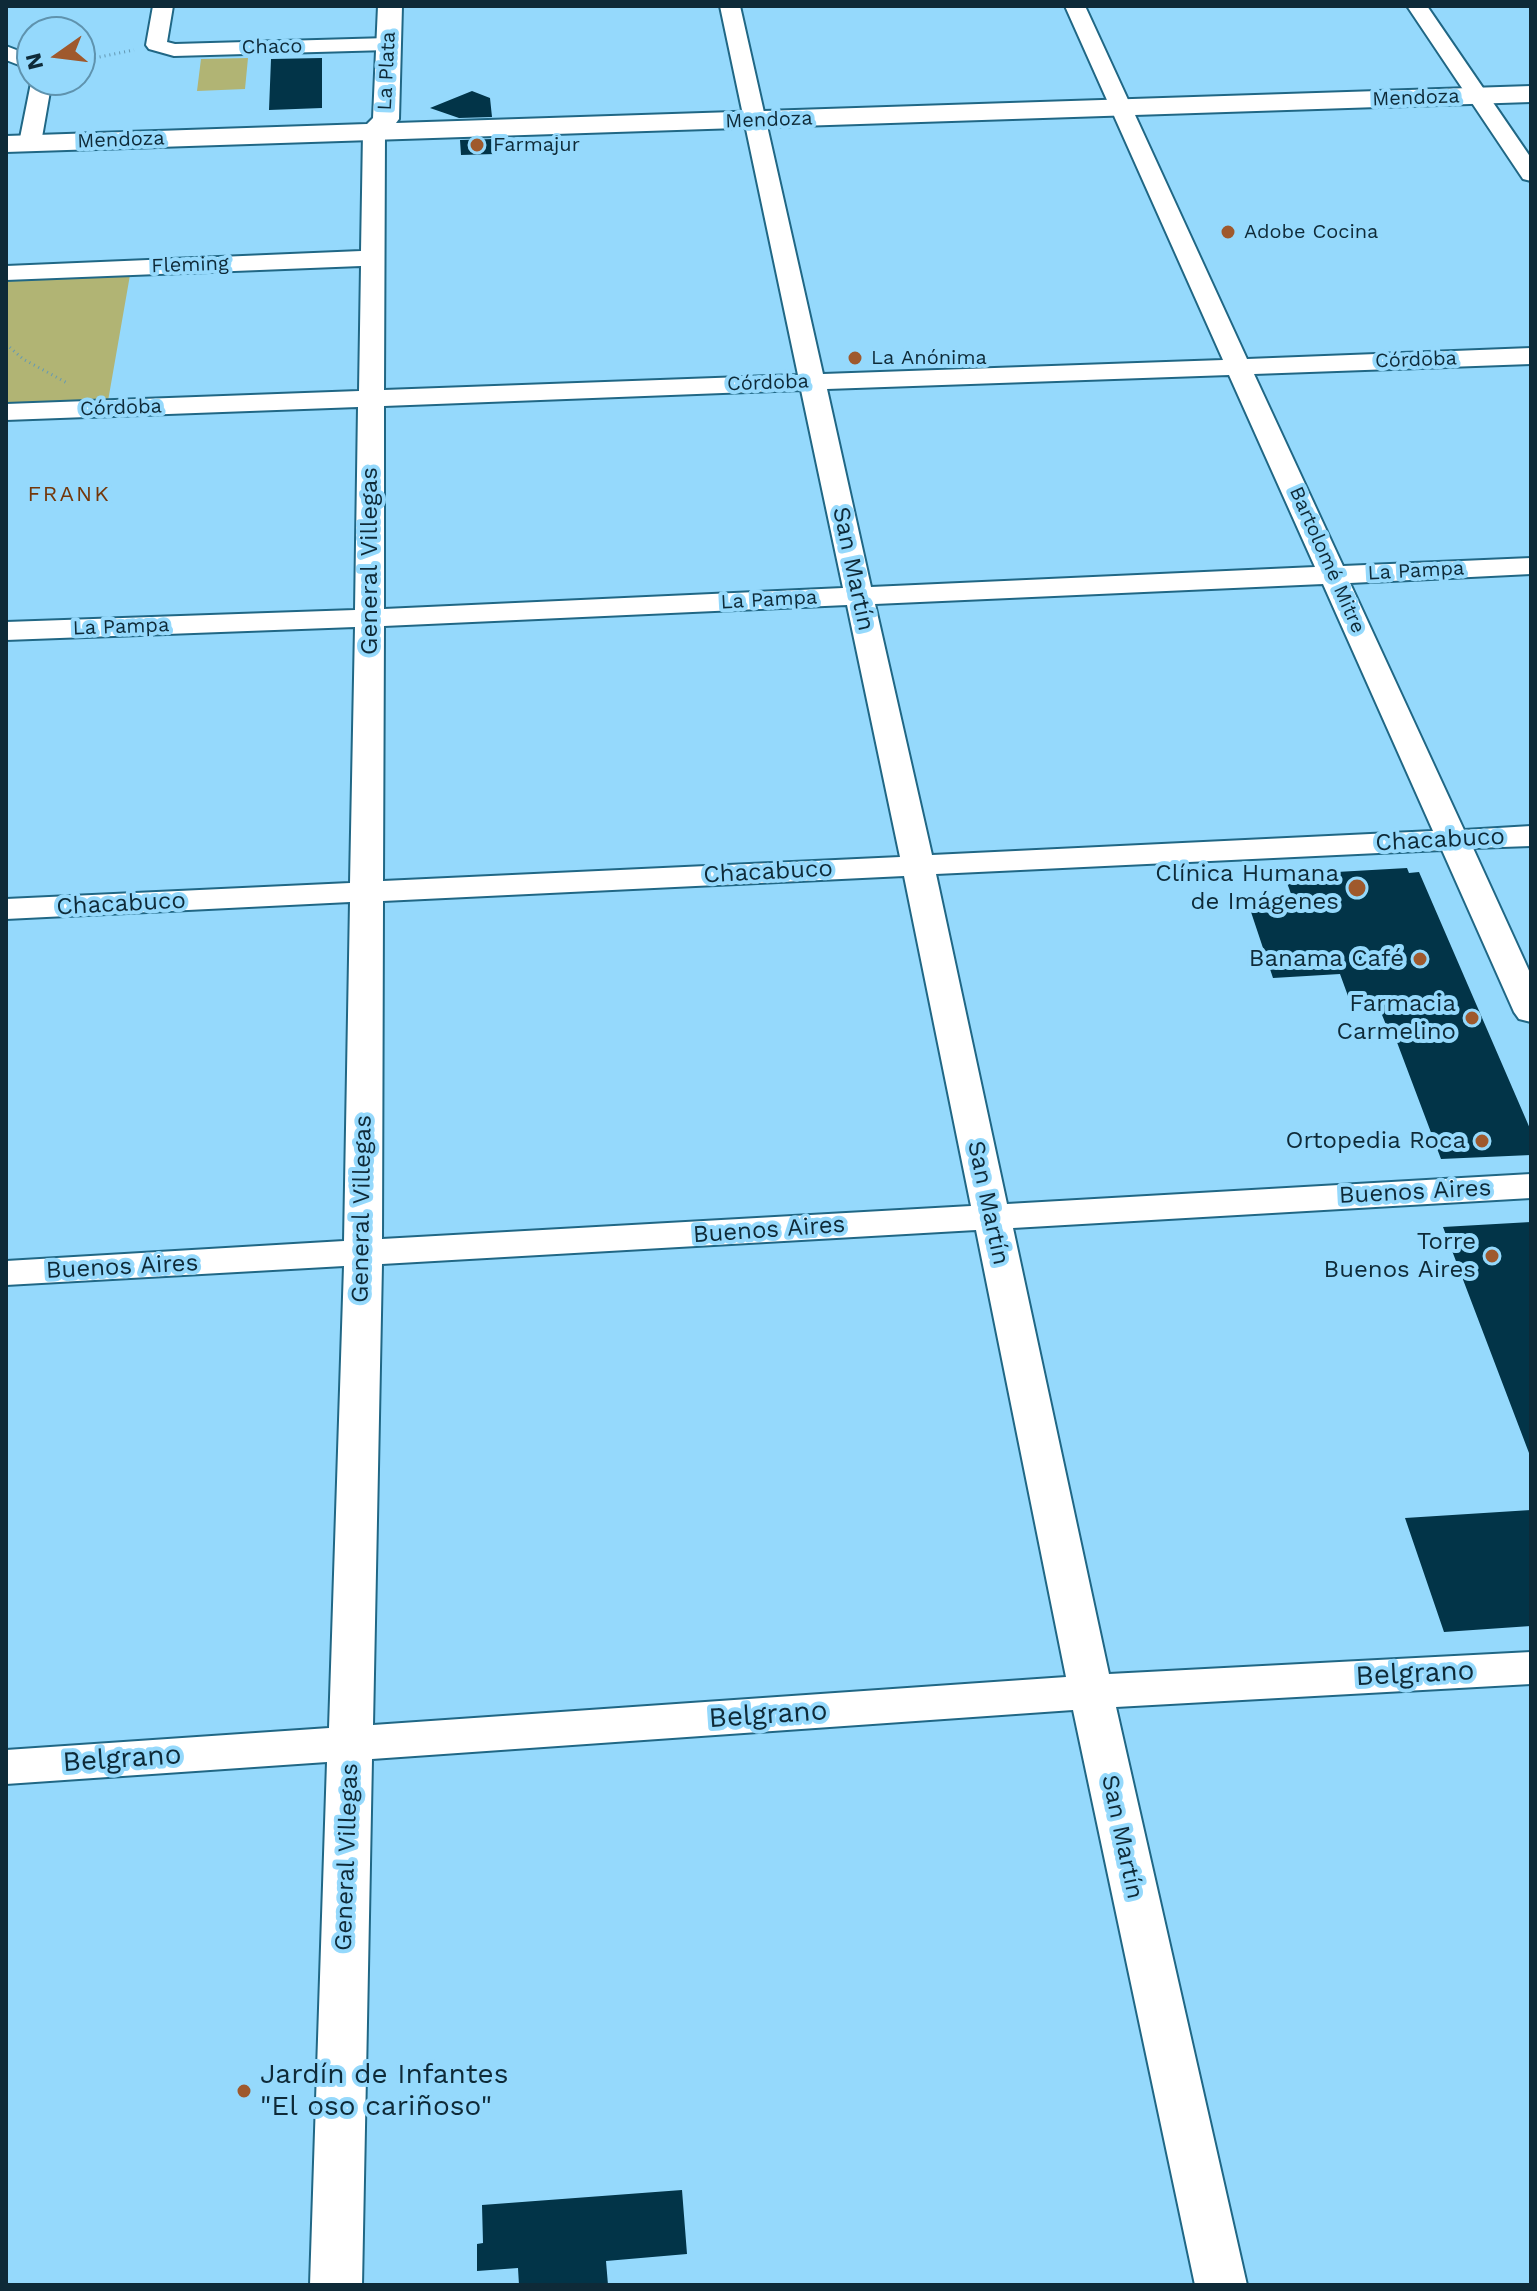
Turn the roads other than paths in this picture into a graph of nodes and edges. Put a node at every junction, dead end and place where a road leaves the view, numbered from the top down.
1 (163, 6) edge
2 (390, 6) edge
3 (730, 6) edge
4 (1075, 6) edge
5 (1417, 6) edge
6 (388, 44) junction
7 (1531, 94) edge
8 (35, 96) edge
9 (1477, 96) junction
10 (1121, 109) junction
11 (754, 121) junction
12 (374, 133) junction
13 (18, 144) edge
14 (1531, 174) edge
15 (373, 258) junction
16 (6, 273) edge
17 (1531, 356) edge
18 (1239, 367) junction
19 (813, 382) junction
20 (371, 399) junction
21 (6, 412) edge
22 (1531, 566) edge
23 (1334, 575) junction
24 (858, 596) junction
25 (370, 618) junction
26 (6, 631) edge
27 (1531, 836) edge
28 (1454, 840) junction
29 (918, 864) junction
30 (365, 892) junction
31 (6, 909) edge
32 (1531, 1012) edge
33 (1531, 1186) edge
34 (991, 1216) junction
35 (363, 1255) junction
36 (6, 1273) edge
37 (1531, 1668) edge
38 (1091, 1692) junction
39 (350, 1745) junction
40 (6, 1767) edge
41 (336, 2285) edge
42 (1221, 2285) edge

1 - 6 street, Chaco
2 - 6 main road, La Plata
3 - 11 street, San Martín
4 - 10 street, Bartolomé Mitre
5 - 9 street
6 - 12 main road, La Plata
7 - 9 main road, Mendoza
8 - 13 street
9 - 10 main road, Mendoza
9 - 14 street
10 - 11 main road, Mendoza
10 - 18 street, Bartolomé Mitre
11 - 12 main road, Mendoza
11 - 19 street, San Martín
12 - 13 main road, Mendoza
12 - 15 street, General Villegas
15 - 16 street, Fleming
15 - 20 street, General Villegas
17 - 18 street, Córdoba
18 - 19 street, Córdoba
18 - 23 street, Bartolomé Mitre
19 - 20 street, Córdoba
19 - 24 street, San Martín
20 - 21 street, Córdoba
20 - 25 street, General Villegas
22 - 23 street, La Pampa
23 - 24 street, La Pampa
23 - 28 street, Bartolomé Mitre
24 - 25 street, La Pampa
24 - 29 street, San Martín
25 - 26 street, La Pampa
25 - 30 street, General Villegas
27 - 28 street, Chacabuco
28 - 29 street, Chacabuco
28 - 32 street, Bartolomé Mitre
29 - 30 street, Chacabuco
29 - 34 street, San Martín
30 - 31 street, Chacabuco
30 - 35 street, General Villegas
33 - 34 street, Buenos Aires
34 - 35 street, Buenos Aires
34 - 38 street, San Martín
35 - 36 street, Buenos Aires
35 - 39 street, General Villegas
37 - 38 street, Belgrano
38 - 39 street, Belgrano
38 - 42 street, San Martín
39 - 40 street, Belgrano
39 - 41 street, General Villegas

